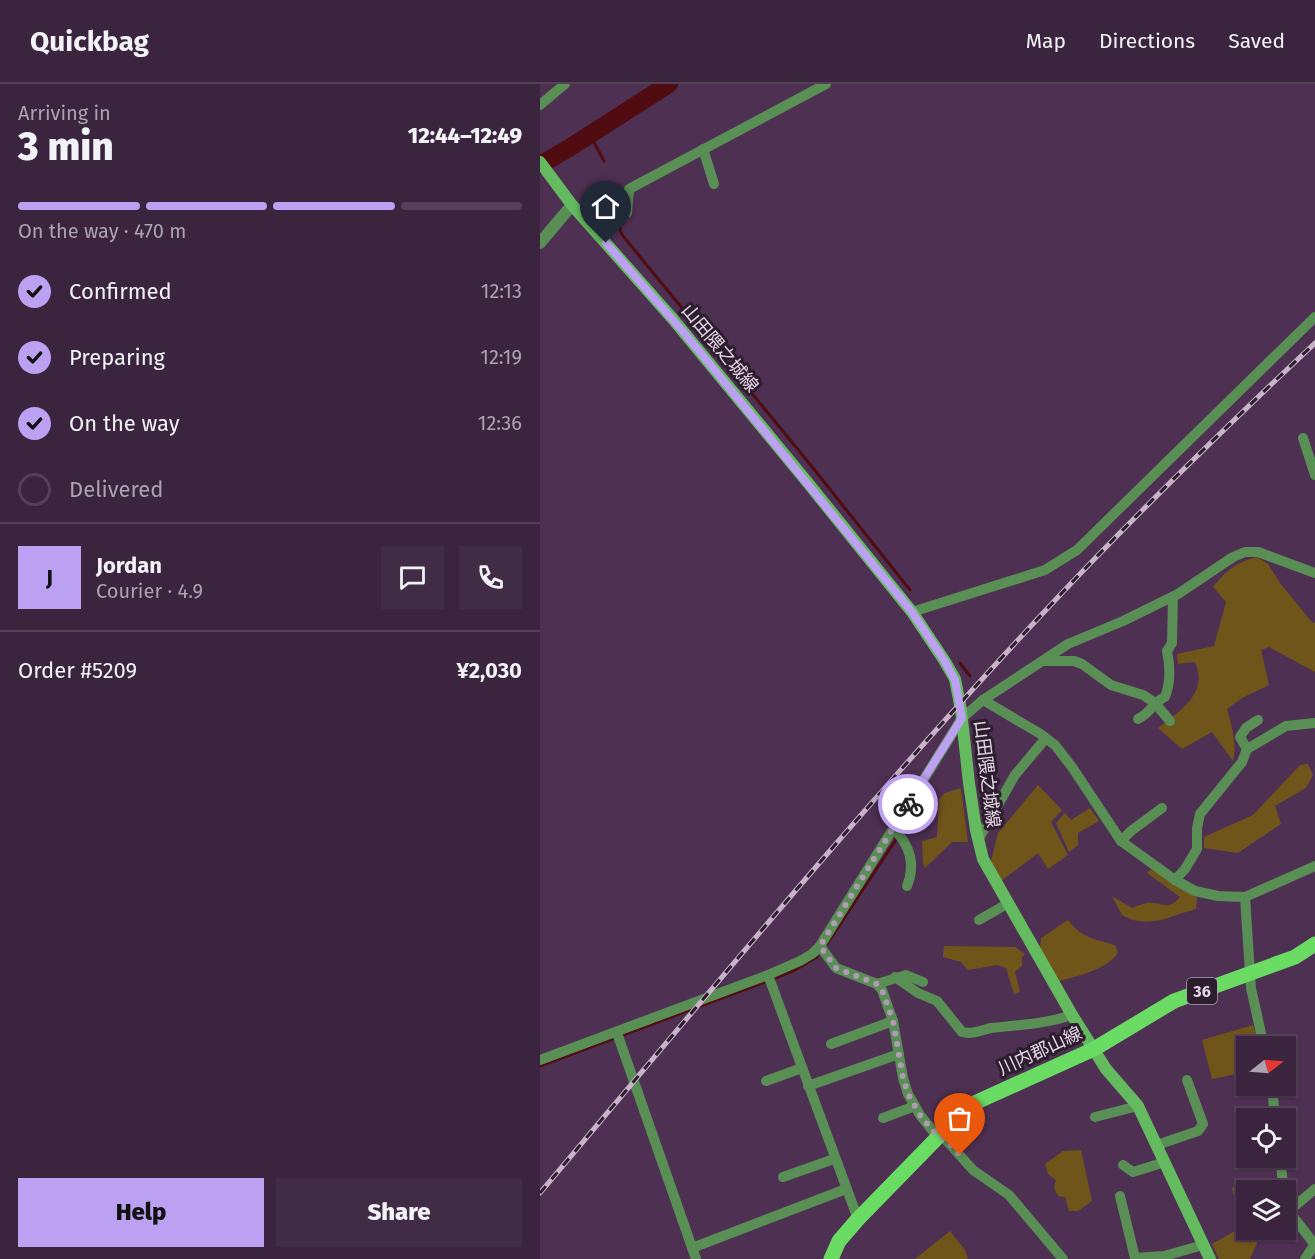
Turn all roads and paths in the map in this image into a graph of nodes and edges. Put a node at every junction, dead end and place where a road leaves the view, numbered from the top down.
1 (565, 84) edge
2 (826, 84) edge
3 (540, 105) edge
4 (703, 149) junction
5 (540, 162) edge
6 (714, 184) dead end
7 (569, 200) junction
8 (593, 228) junction
9 (540, 243) edge
10 (1315, 317) edge
11 (1303, 438) dead end
12 (1314, 468) edge
13 (1315, 573) edge
14 (1173, 597) junction
15 (912, 612) junction
16 (1044, 661) junction
17 (983, 700) junction
18 (1154, 702) junction
19 (962, 718) junction
20 (1138, 719) dead end
21 (1258, 720) dead end
22 (1170, 721) dead end
23 (1315, 723) edge
24 (1046, 738) junction
25 (1247, 749) junction
26 (1162, 808) dead end
27 (897, 832) junction
28 (978, 840) junction
29 (1121, 841) junction
30 (1315, 866) edge
31 (1175, 880) junction
32 (907, 886) dead end
33 (1245, 897) junction
34 (1007, 904) junction
35 (979, 920) dead end
36 (1315, 944) edge
37 (820, 946) junction
38 (1251, 972) junction
39 (895, 977) junction
40 (770, 978) junction
41 (923, 982) dead end
42 (877, 984) junction
43 (1072, 1015) junction
44 (893, 1021) junction
45 (618, 1035) junction
46 (1262, 1036) edge
47 (831, 1044) dead end
48 (1094, 1049) junction
49 (899, 1054) junction
50 (540, 1060) edge
51 (802, 1068) junction
52 (1187, 1080) dead end
53 (766, 1081) dead end
54 (808, 1086) junction
55 (915, 1106) junction
56 (1138, 1106) junction
57 (1095, 1117) dead end
58 (883, 1118) dead end
59 (939, 1136) junction
60 (1157, 1145) junction
61 (834, 1159) junction
62 (1165, 1162) junction
63 (1123, 1164) dead end
64 (783, 1177) dead end
65 (846, 1189) junction
66 (1315, 1189) edge
67 (1120, 1196) dead end
68 (1296, 1201) edge
69 (858, 1219) junction
70 (1296, 1219) edge
71 (1203, 1245) junction
72 (1315, 1245) edge
73 (692, 1248) junction
74 (1164, 1257) edge
75 (696, 1259) edge
76 (831, 1259) edge
77 (1063, 1259) edge
78 (1134, 1259) edge
79 (1210, 1259) edge
80 (1305, 1259) edge

1 - 3 street
2 - 4 street
4 - 6 street
4 - 8 street
5 - 7 main road, 山田隈之城線
7 - 8 main road, 山田隈之城線
7 - 9 street
8 - 15 main road, 山田隈之城線
10 - 15 street
11 - 12 street
13 - 14 street
14 - 16 street
14 - 18 street
15 - 19 main road, 山田隈之城線
16 - 17 street
16 - 18 street
17 - 19 street
17 - 24 street
18 - 20 street
18 - 22 street
19 - 27 street
19 - 28 main road, 山田隈之城線
21 - 25 street
23 - 25 street
24 - 28 street
24 - 29 street
25 - 31 street
26 - 29 street
27 - 32 street
27 - 37 street
28 - 34 main road, 山田隈之城線
29 - 31 street
30 - 33 street
31 - 33 street
33 - 38 street
34 - 35 street
34 - 43 main road, 山田隈之城線
36 - 38 main road, 川内郡山線 / 36
37 - 40 street
37 - 42 street
38 - 46 street
38 - 48 main road, 川内郡山線 / 36
39 - 41 street
39 - 42 street
39 - 43 street
40 - 45 street
40 - 51 street
42 - 44 street
43 - 48 main road, 山田隈之城線
44 - 47 street
44 - 49 street
45 - 50 street
45 - 73 street
48 - 56 main road, 山田隈之城線
48 - 59 main road, 川内郡山線 / 36
49 - 54 street
49 - 55 street
51 - 53 street
51 - 54 street
52 - 60 street
54 - 61 street
55 - 58 street
55 - 59 street
56 - 57 street
56 - 60 main road, 山田隈之城線
59 - 69 main road, 川内郡山線 / 36
59 - 77 street
60 - 62 main road, 山田隈之城線
61 - 64 street
61 - 65 street
62 - 63 street
62 - 71 main road, 山田隈之城線
65 - 69 street
65 - 73 street
66 - 68 street
67 - 78 street
69 - 76 main road, 川内郡山線 / 36
70 - 72 street
71 - 74 street
71 - 79 main road, 山田隈之城線
72 - 80 street
73 - 75 street
74 - 78 street

